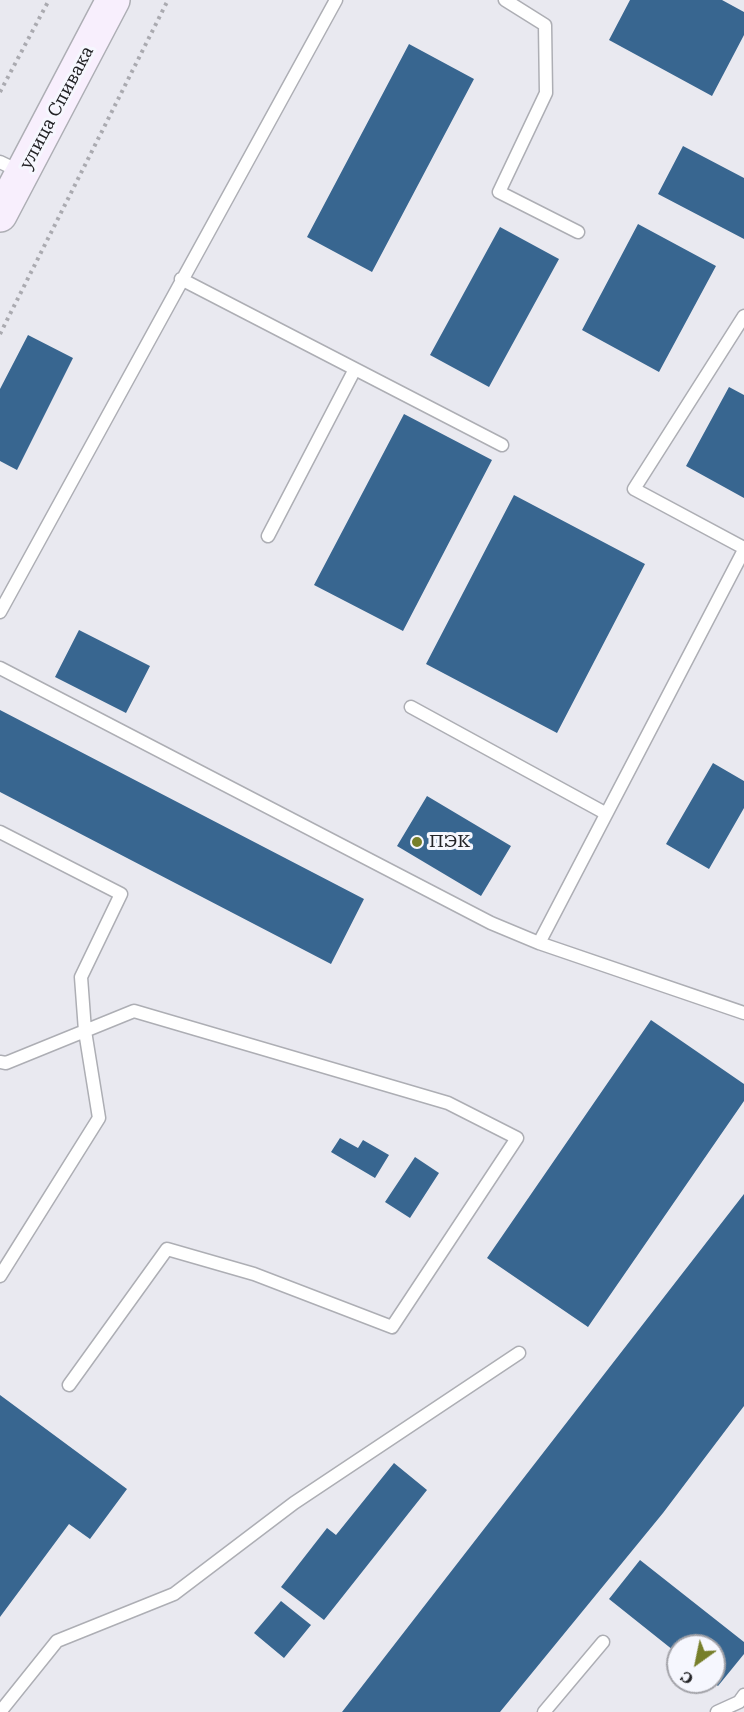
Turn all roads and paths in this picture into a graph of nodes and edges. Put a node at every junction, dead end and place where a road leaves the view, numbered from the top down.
1 (49, 0) edge
2 (113, 0) edge
3 (168, 0) edge
4 (336, 0) edge
5 (505, 0) edge
6 (0, 92) edge
7 (11, 167) edge
8 (0, 215) edge
9 (578, 232) dead end
10 (181, 279) junction
11 (744, 316) edge
12 (0, 333) edge
13 (355, 369) junction
14 (502, 445) dead end
15 (268, 536) dead end
16 (744, 549) edge
17 (0, 612) edge
18 (0, 668) edge
19 (411, 707) dead end
20 (605, 813) junction
21 (0, 832) edge
22 (539, 943) junction
23 (744, 1013) edge
24 (85, 1031) junction
25 (0, 1062) edge
26 (0, 1276) edge
27 (519, 1353) dead end
28 (69, 1385) dead end
29 (603, 1642) dead end
30 (744, 1695) edge
31 (2, 1705) edge
32 (544, 1712) edge
33 (717, 1712) edge

1 - 6 path
2 - 7 main road, улица Спивака
3 - 12 path
4 - 10 lane
5 - 9 lane
7 - 8 main road, улица Спивака
10 - 13 lane
10 - 17 lane
11 - 16 lane
13 - 14 lane
13 - 15 lane
16 - 20 lane
18 - 22 lane
19 - 20 lane
20 - 22 lane
21 - 24 lane
22 - 23 lane
24 - 25 lane
24 - 26 lane
24 - 28 lane
27 - 31 lane
29 - 32 lane
30 - 33 lane

